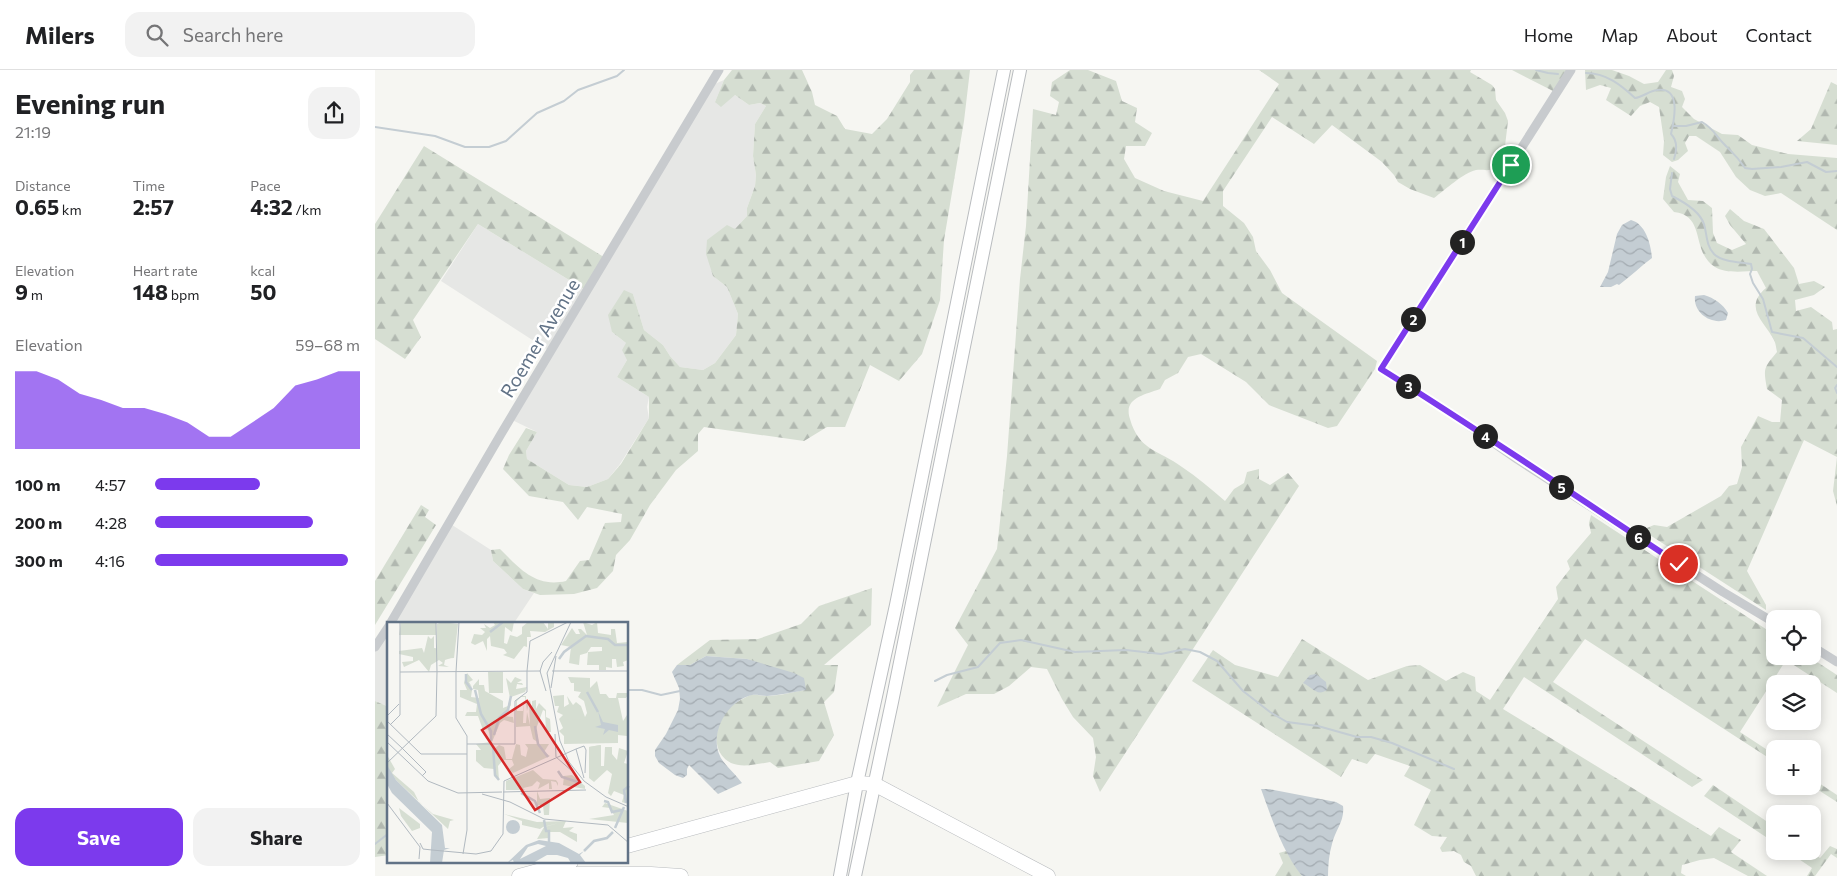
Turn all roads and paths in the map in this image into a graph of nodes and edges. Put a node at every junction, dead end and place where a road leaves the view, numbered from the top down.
1 (719, 70) edge
2 (1004, 70) edge
3 (1020, 70) edge
4 (1571, 70) edge
5 (1766, 617) edge
6 (391, 622) edge
7 (387, 628) edge
8 (375, 647) edge
9 (1821, 651) edge
10 (1837, 662) edge
11 (857, 783) junction
12 (874, 784) junction
13 (629, 845) edge
14 (564, 864) edge
15 (525, 875) edge
16 (681, 876) edge
17 (840, 876) edge
18 (855, 876) edge
19 (1048, 876) edge

1 - 6 street, Roemer Avenue
2 - 11 highway
3 - 12 highway
4 - 5 street
7 - 8 street, Roemer Avenue
9 - 10 street
11 - 12 highway
11 - 13 highway
11 - 17 highway
12 - 18 highway
12 - 19 highway
14 - 15 highway
15 - 16 highway

